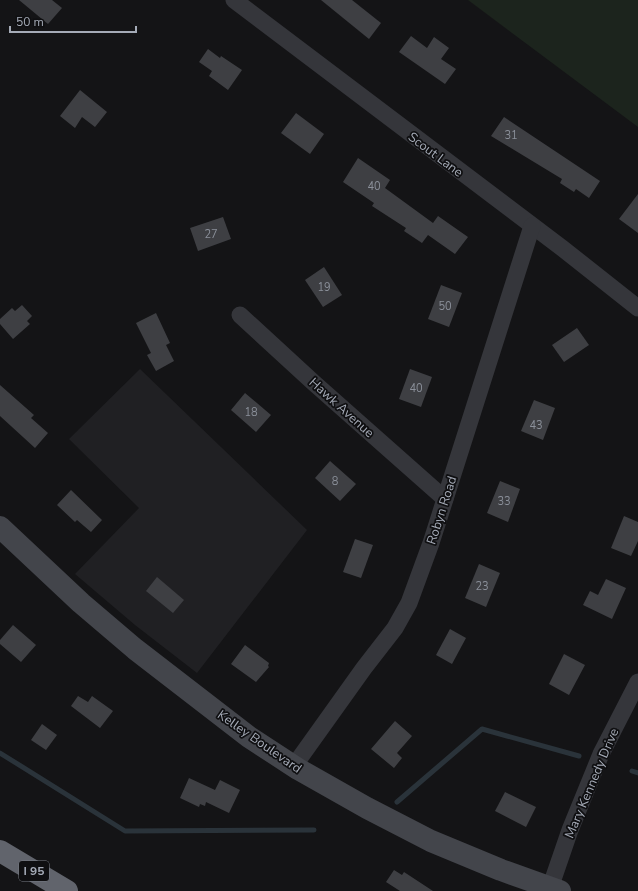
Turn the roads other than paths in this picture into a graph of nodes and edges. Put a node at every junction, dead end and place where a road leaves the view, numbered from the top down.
1 (234, 0) edge
2 (532, 226) junction
3 (638, 308) edge
4 (240, 315) dead end
5 (445, 499) junction
6 (0, 527) edge
7 (638, 682) edge
8 (294, 766) junction
9 (0, 851) edge
10 (553, 890) edge
11 (67, 891) edge

1 - 2 street, Scout Lane
2 - 3 street, Scout Lane
2 - 5 street, Robyn Road
4 - 5 street, Hawk Avenue
5 - 8 street, Robyn Road
6 - 8 main road, Kelley Boulevard
7 - 10 street, Mary Kennedy Drive
8 - 10 main road, Kelley Boulevard
9 - 11 highway, I 95

